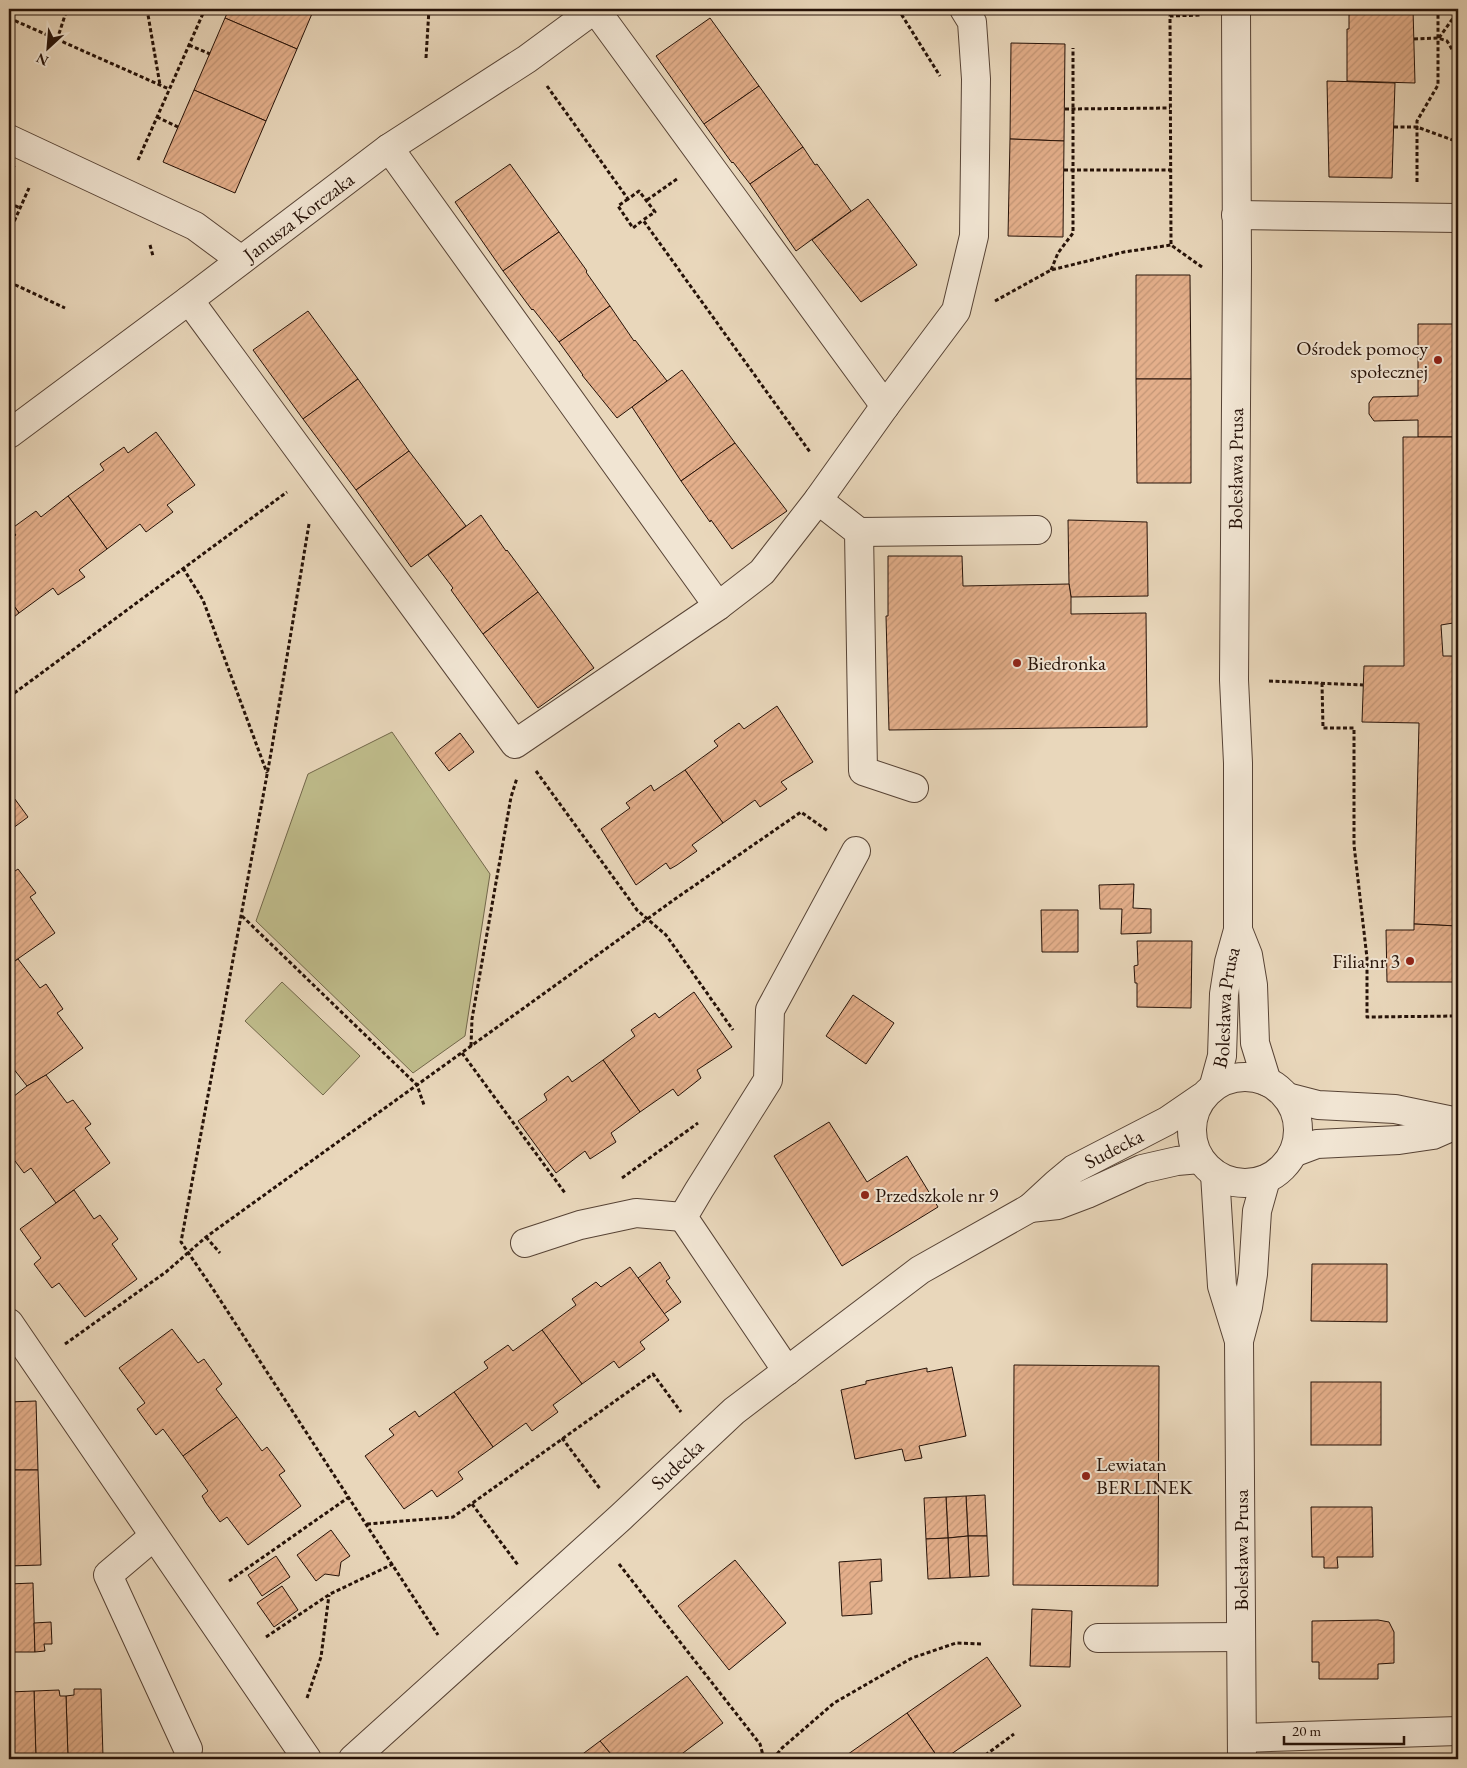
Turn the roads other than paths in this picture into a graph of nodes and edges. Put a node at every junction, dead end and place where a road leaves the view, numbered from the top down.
1 (595, 9) edge
2 (964, 9) edge
3 (1236, 12) edge
4 (9, 139) edge
5 (389, 148) junction
6 (1236, 215) junction
7 (1458, 218) edge
8 (241, 260) junction
9 (189, 300) junction
10 (885, 406) junction
11 (9, 434) edge
12 (825, 490) junction
13 (1037, 530) dead end
14 (860, 532) junction
15 (718, 606) junction
16 (914, 788) dead end
17 (856, 851) road end
18 (1238, 930) junction
19 (1277, 1089) junction
20 (1208, 1091) junction
21 (1458, 1123) edge
22 (1293, 1153) junction
23 (1208, 1167) junction
24 (1266, 1179) junction
25 (1030, 1208) junction
26 (683, 1218) junction
27 (524, 1243) dead end
28 (9, 1323) edge
29 (1239, 1342) junction
30 (788, 1371) junction
31 (154, 1536) junction
32 (1242, 1637) junction
33 (1098, 1638) dead end
34 (1458, 1731) edge
35 (188, 1749) dead end
36 (300, 1749) edge
37 (1242, 1749) edge
38 (354, 1759) edge

1 - 5 street, Janusza Korczaka
1 - 10 street
2 - 10 street
3 - 6 street, Bolesława Prusa
4 - 8 street
5 - 8 street, Janusza Korczaka
5 - 15 street
6 - 7 street
6 - 18 street, Bolesława Prusa
8 - 9 street, Janusza Korczaka
9 - 11 street, Janusza Korczaka
9 - 15 street
10 - 12 street
12 - 14 street
12 - 15 street
13 - 14 street
14 - 16 street
17 - 26 street
18 - 19 street, Bolesława Prusa
18 - 20 street, Bolesława Prusa
19 - 20 street
19 - 21 street
19 - 22 street
20 - 23 street
20 - 25 street, Sudecka
21 - 22 street
22 - 24 street
23 - 24 street
23 - 25 street, Sudecka
23 - 29 street, Bolesława Prusa
24 - 29 street, Bolesława Prusa
25 - 30 street, Sudecka
26 - 27 street
26 - 30 street
28 - 31 street
29 - 32 street, Bolesława Prusa
30 - 38 street, Sudecka
31 - 35 street
31 - 36 street
32 - 33 street
32 - 37 street, Bolesława Prusa
34 - 37 street

